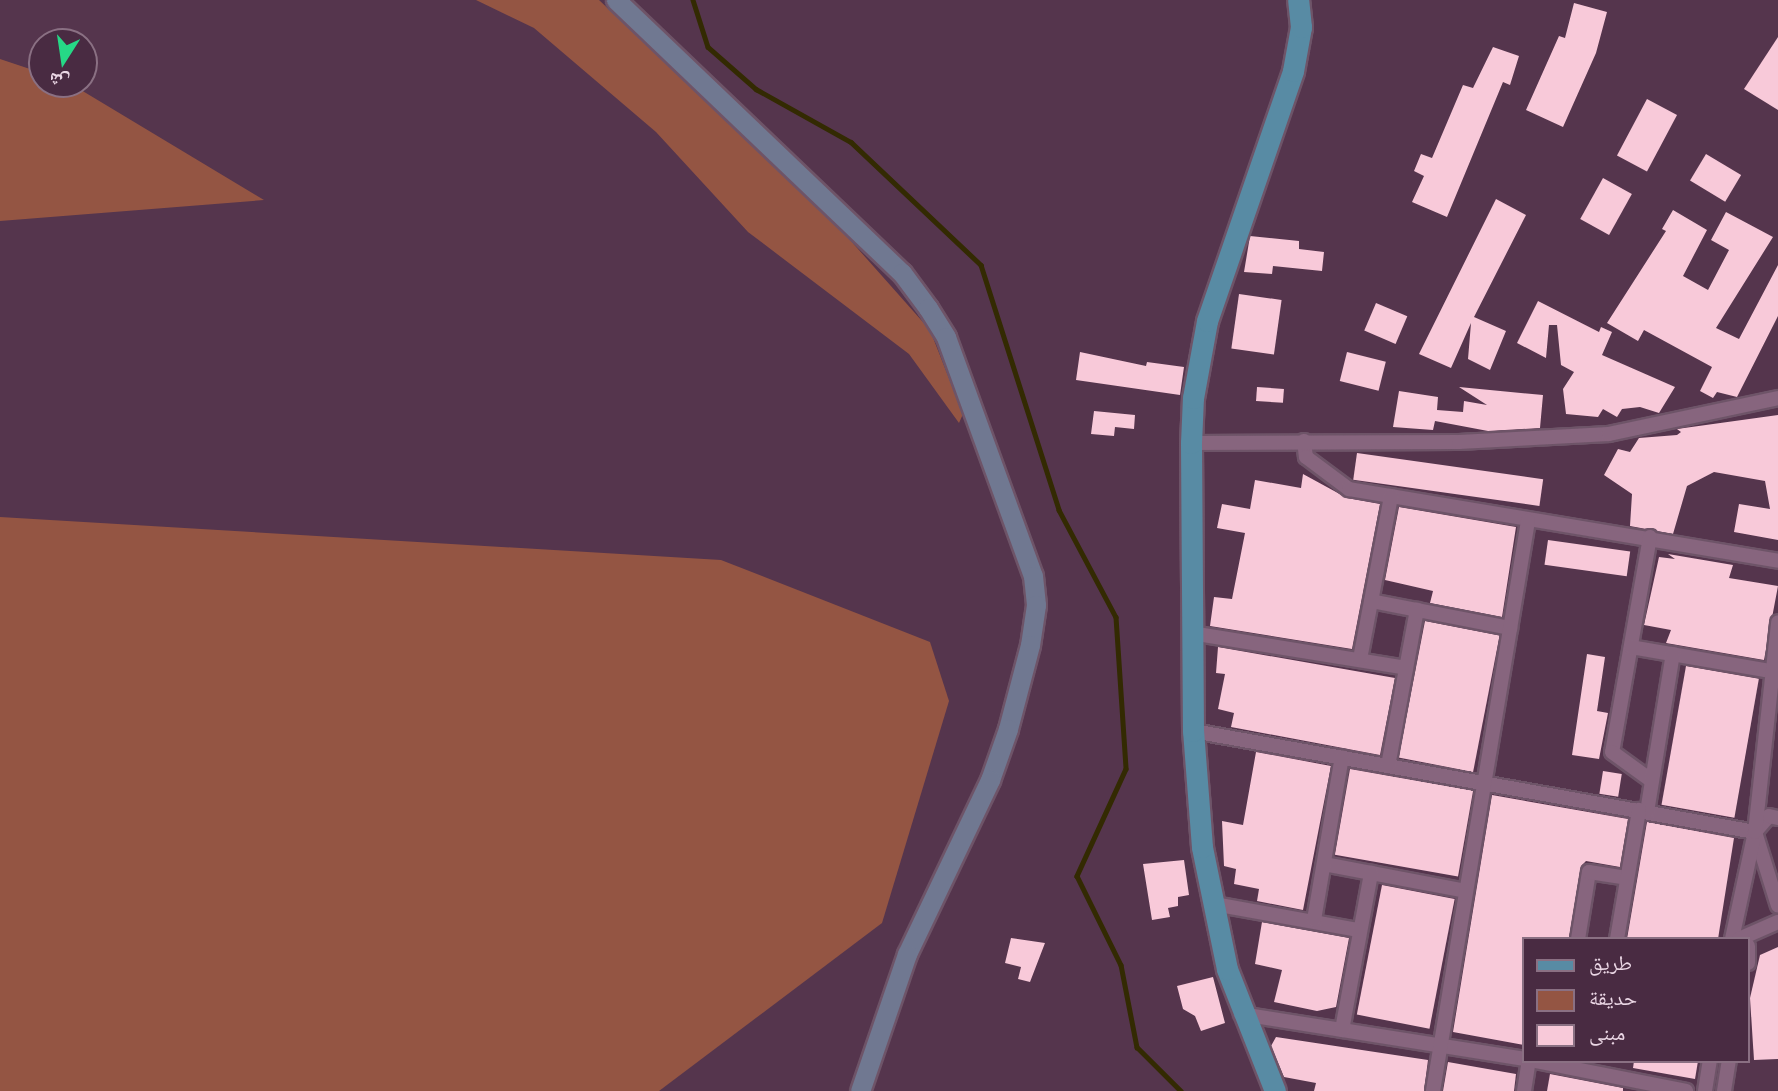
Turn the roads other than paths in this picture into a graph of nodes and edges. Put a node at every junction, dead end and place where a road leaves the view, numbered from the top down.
1 (616, 0) edge
2 (1298, 0) edge
3 (1778, 398) edge
4 (1304, 441) junction
5 (1191, 443) junction
6 (1391, 496) junction
7 (1528, 521) junction
8 (1650, 537) junction
9 (1778, 561) edge
10 (1371, 601) junction
11 (1417, 610) junction
12 (1778, 622) edge
13 (1510, 628) junction
14 (1191, 633) junction
15 (1631, 647) junction
16 (1673, 654) junction
17 (1360, 659) junction
18 (1406, 668) junction
19 (1770, 671) junction
20 (1193, 732) junction
21 (1342, 757) junction
22 (1388, 766) junction
23 (1652, 780) junction
24 (1484, 783) junction
25 (1643, 811) junction
26 (1778, 818) edge
27 (1755, 832) junction
28 (1324, 864) junction
29 (1371, 873) junction
30 (1627, 878) junction
31 (1465, 891) junction
32 (1214, 904) junction
33 (1778, 906) edge
34 (1314, 920) junction
35 (1778, 922) edge
36 (1359, 930) junction
37 (1578, 937) edge
38 (1617, 937) edge
39 (1741, 937) edge
40 (1745, 937) edge
41 (1241, 1014) junction
42 (1342, 1030) junction
43 (1439, 1045) junction
44 (1522, 1059) edge
45 (1527, 1063) edge
46 (1543, 1063) edge
47 (1710, 1063) edge
48 (1729, 1063) edge
49 (1635, 1086) edge
50 (860, 1091) edge
51 (1275, 1091) edge
52 (1433, 1091) edge
53 (1524, 1091) edge
54 (1686, 1091) edge
55 (1705, 1091) edge
56 (1724, 1091) edge

1 - 50 main road
2 - 5 main road
3 - 4 street
4 - 5 street
4 - 6 street
5 - 14 main road
6 - 7 street
6 - 10 street
7 - 8 street
7 - 13 street
8 - 9 street
8 - 15 street
10 - 11 street
10 - 17 street
11 - 13 street
11 - 18 street
12 - 19 street
13 - 24 street
14 - 17 street
14 - 20 main road
15 - 16 street
15 - 23 street
16 - 19 street
16 - 23 street
17 - 18 street
18 - 22 street
19 - 27 street
20 - 21 street
20 - 32 main road
21 - 22 street
21 - 28 street
22 - 24 street
23 - 25 street
24 - 25 street
24 - 31 street
25 - 27 street
25 - 30 street
26 - 27 street
27 - 33 street
27 - 39 street
28 - 29 street
28 - 34 street
29 - 31 street
29 - 36 street
30 - 37 street
30 - 38 street
31 - 43 street
32 - 34 street
32 - 41 main road
34 - 36 street
35 - 40 street
36 - 42 street
41 - 42 street
41 - 51 main road
42 - 43 street
43 - 44 street
43 - 52 street
45 - 53 street
46 - 49 street
47 - 55 street
48 - 56 street
49 - 54 street

